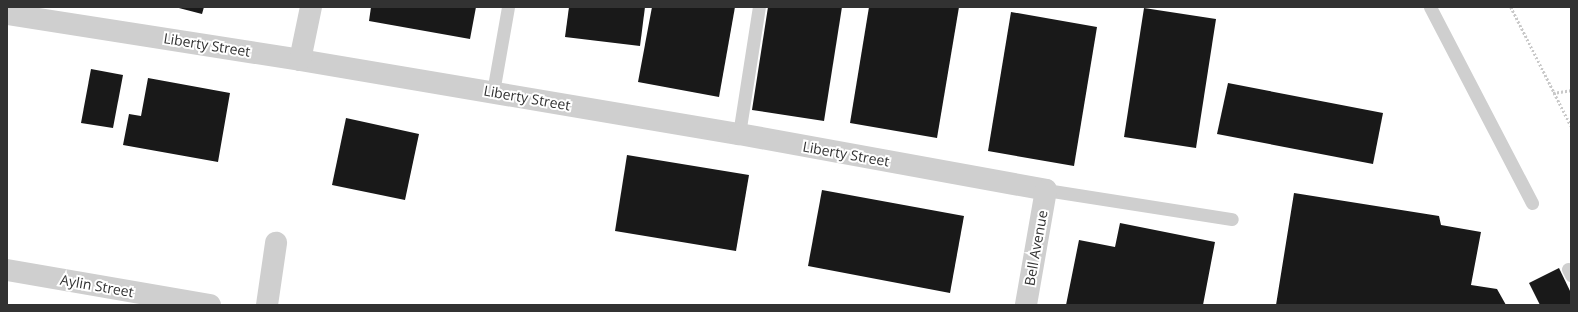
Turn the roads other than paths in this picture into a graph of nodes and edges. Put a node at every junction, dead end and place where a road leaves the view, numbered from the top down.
1 (311, 7) edge
2 (508, 7) edge
3 (758, 7) edge
4 (1430, 7) edge
5 (7, 14) edge
6 (300, 60) junction
7 (493, 92) junction
8 (738, 134) junction
9 (1046, 190) junction
10 (1532, 204) dead end
11 (1232, 219) dead end
12 (276, 243) dead end
13 (7, 270) edge
14 (210, 305) edge
15 (267, 305) edge
16 (1026, 305) edge

1 - 6 street
2 - 7 lane
3 - 8 lane
4 - 10 lane
5 - 6 street, Liberty Street
6 - 7 street, Liberty Street
7 - 8 street, Liberty Street
8 - 9 street, Liberty Street
9 - 11 lane
9 - 16 street, Bell Avenue
12 - 15 street
13 - 14 street, Aylin Street

